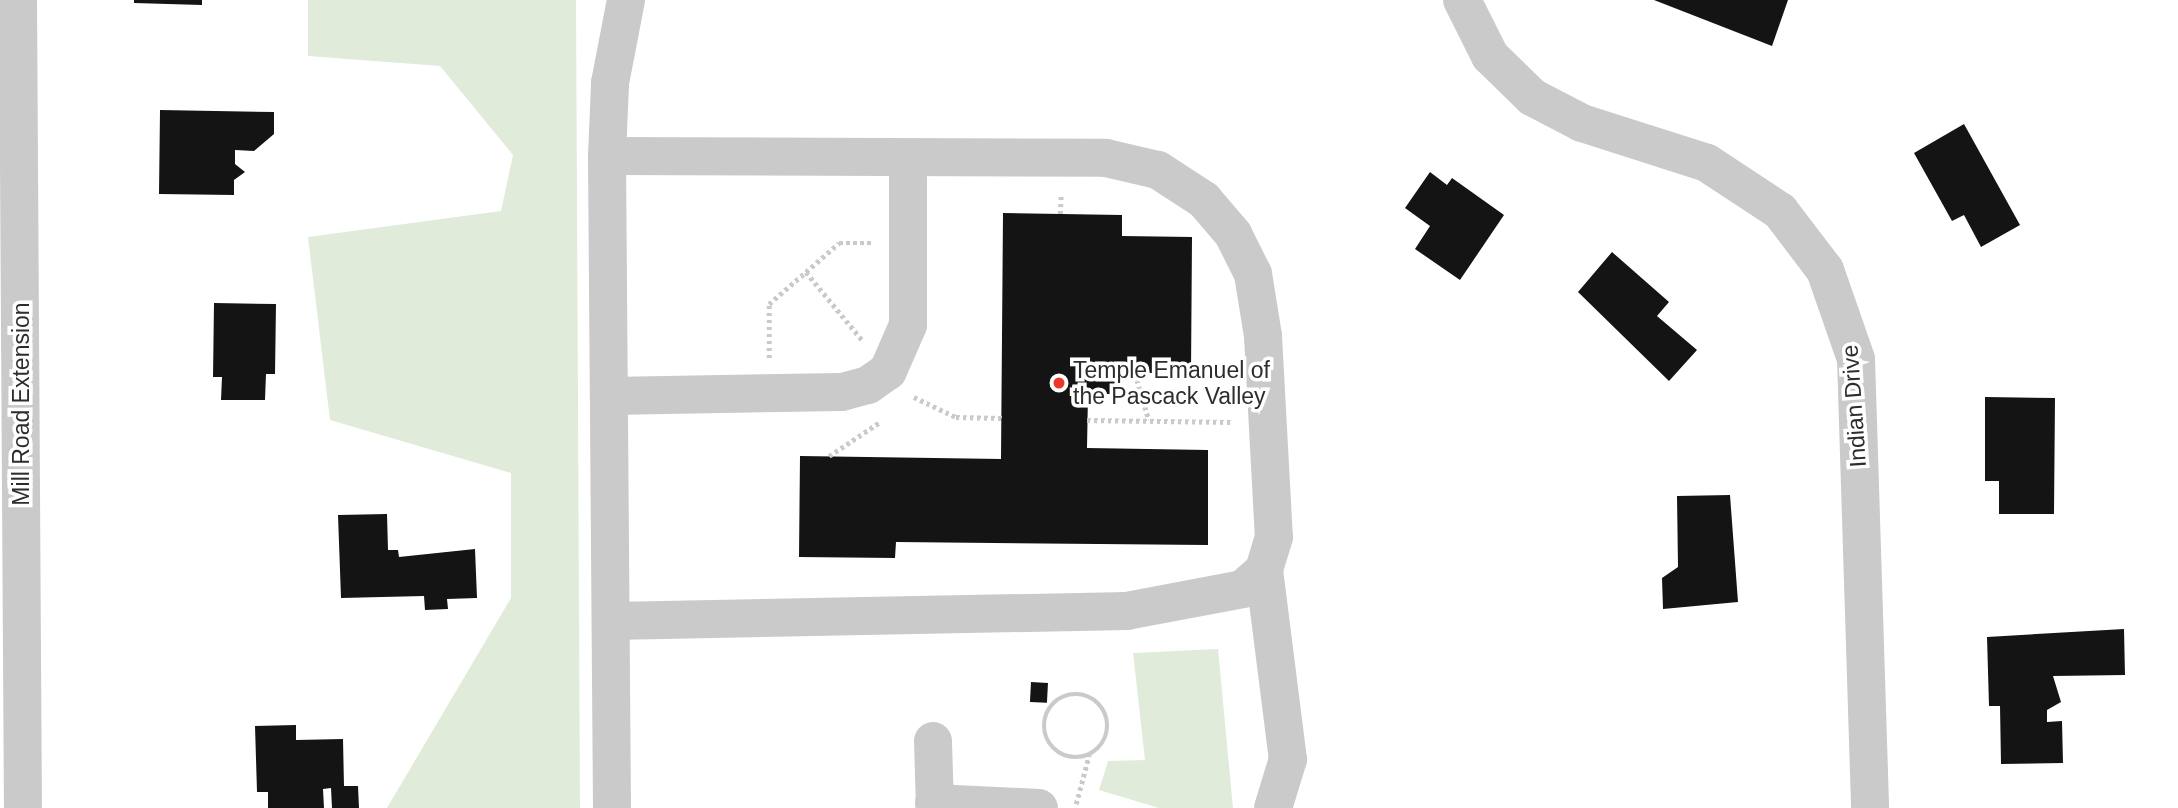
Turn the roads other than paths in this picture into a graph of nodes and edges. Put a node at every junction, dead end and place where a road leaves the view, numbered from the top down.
1 (18, 0) edge
2 (626, 0) edge
3 (1462, 0) edge
4 (607, 156) junction
5 (908, 158) junction
6 (609, 396) junction
7 (1264, 570) junction
8 (611, 621) junction
9 (933, 741) dead end
10 (934, 805) edge
11 (23, 808) edge
12 (612, 808) edge
13 (1039, 808) edge
14 (1273, 808) edge
15 (1870, 808) edge

1 - 11 street, Mill Road Extension
2 - 4 street
3 - 15 street, Indian Drive
4 - 5 street
4 - 6 street
5 - 6 street
5 - 7 street
6 - 8 street
7 - 8 street
7 - 14 street
8 - 12 street
9 - 10 street
10 - 13 street

